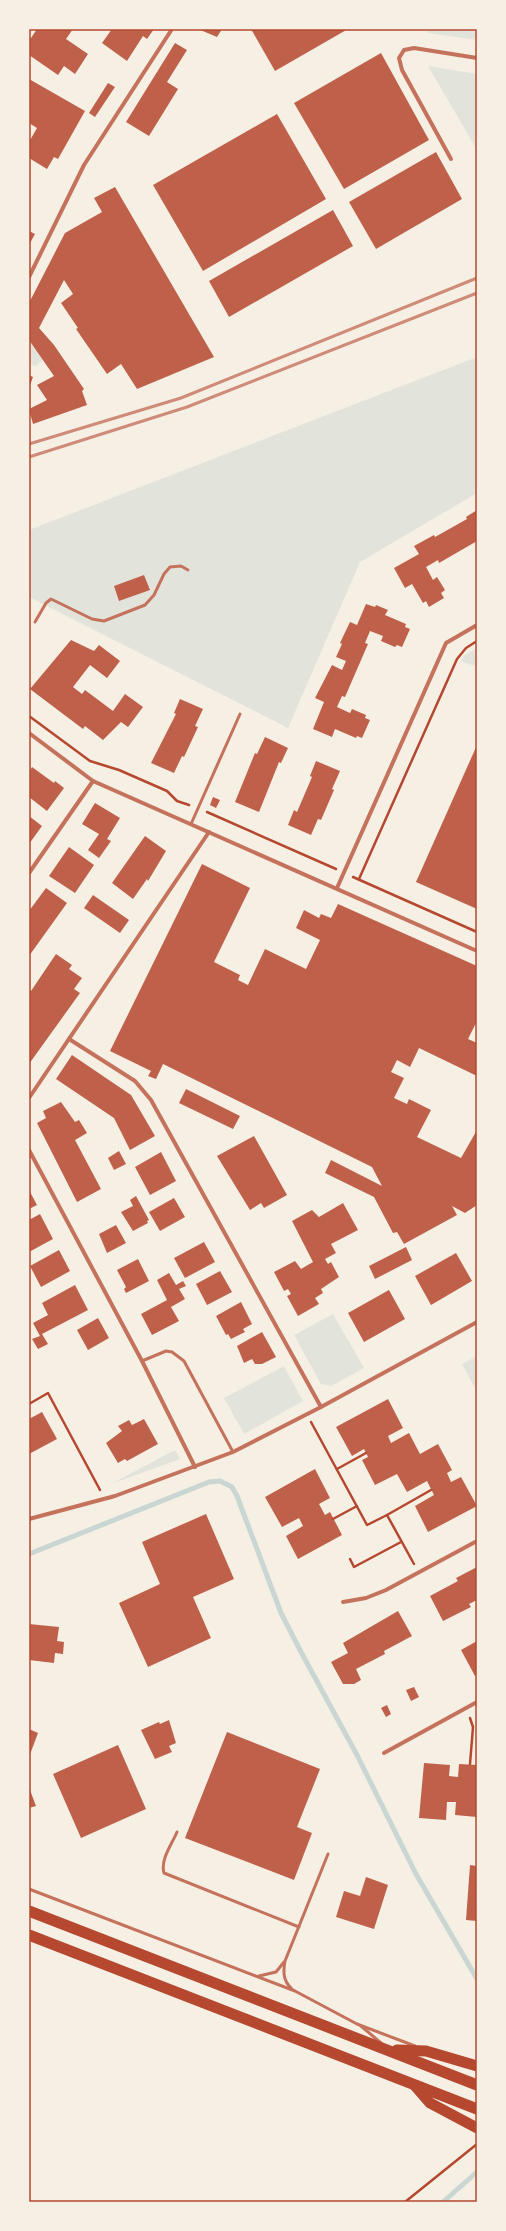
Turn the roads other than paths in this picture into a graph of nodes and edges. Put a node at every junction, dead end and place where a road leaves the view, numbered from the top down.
1 (172, 29) edge
2 (477, 58) edge
3 (451, 159) dead end
4 (29, 277) edge
5 (188, 570) dead end
6 (35, 622) dead end
7 (477, 625) edge
8 (240, 714) dead end
9 (29, 733) edge
10 (93, 780) junction
11 (191, 824) junction
12 (209, 832) junction
13 (29, 873) edge
14 (336, 888) junction
15 (477, 951) edge
16 (69, 1039) junction
17 (29, 1098) edge
18 (29, 1150) edge
19 (477, 1322) edge
20 (142, 1361) junction
21 (321, 1407) junction
22 (233, 1452) junction
23 (195, 1467) junction
24 (29, 1519) edge
25 (477, 1540) edge
26 (343, 1602) dead end
27 (477, 1702) edge
28 (384, 1753) dead end
29 (177, 1832) dead end
30 (328, 1854) dead end
31 (29, 1889) edge
32 (29, 1911) edge
33 (299, 1927) junction
34 (29, 1935) edge
35 (285, 1961) junction
36 (257, 1977) junction
37 (295, 1991) junction
38 (357, 2024) junction
39 (390, 2050) junction
40 (426, 2051) junction
41 (477, 2066) edge
42 (414, 2085) junction
43 (477, 2085) edge
44 (477, 2109) edge
45 (477, 2128) edge

1 - 4 street
2 - 3 street
5 - 6 lane
7 - 14 street
8 - 11 lane
9 - 10 street
10 - 11 street
10 - 13 street
11 - 12 street
12 - 14 street
12 - 16 street
14 - 15 street
16 - 17 street
16 - 21 street
18 - 20 street
19 - 21 street
20 - 22 lane
20 - 23 street
21 - 22 street
22 - 23 street
23 - 24 street
25 - 26 street
27 - 28 street
29 - 33 lane
30 - 33 lane
31 - 36 lane
32 - 39 highway
33 - 35 lane
34 - 42 highway
35 - 36 lane
35 - 37 lane
36 - 37 lane
37 - 38 lane
38 - 39 lane
38 - 40 lane
39 - 40 highway
39 - 43 highway
40 - 41 highway
42 - 44 highway
42 - 45 highway

